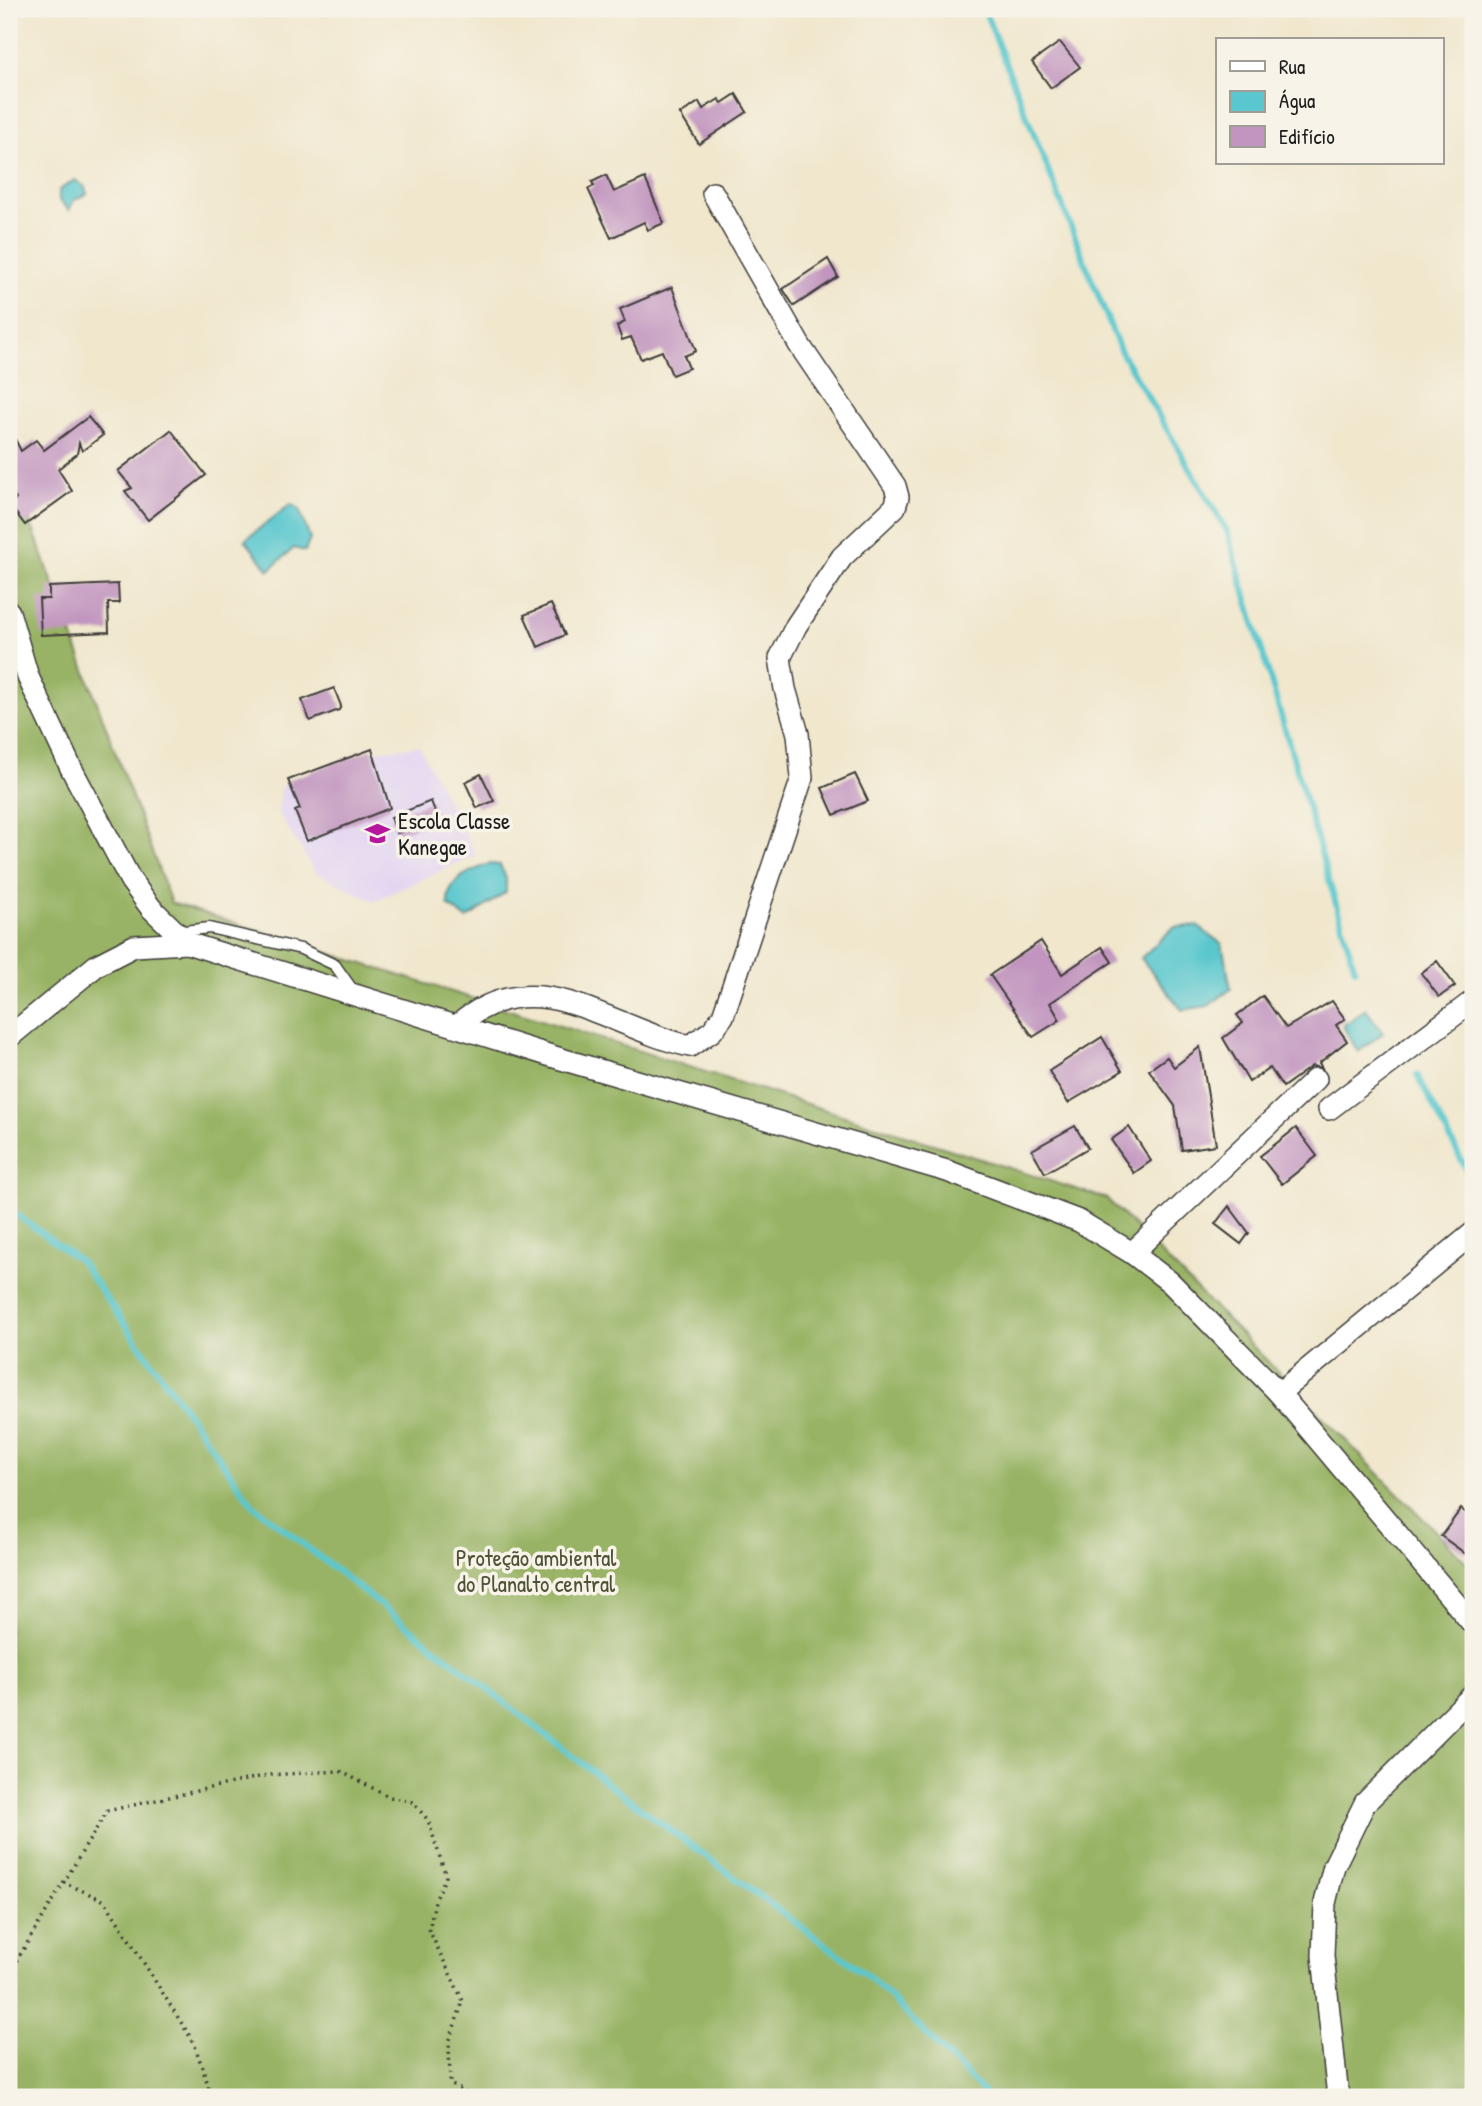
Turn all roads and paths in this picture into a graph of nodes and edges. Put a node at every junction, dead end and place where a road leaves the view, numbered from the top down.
1 (713, 193) dead end
2 (9, 612) edge
3 (181, 938) junction
4 (1473, 1001) edge
5 (457, 1026) junction
6 (9, 1037) edge
7 (1316, 1079) dead end
8 (1329, 1110) dead end
9 (1473, 1233) edge
10 (1132, 1253) junction
11 (1279, 1393) junction
12 (1473, 1623) edge
13 (1473, 1695) edge
14 (62, 1882) junction
15 (9, 1973) edge
16 (212, 2097) edge
17 (474, 2097) edge
18 (1338, 2097) edge

1 - 5 street
2 - 3 street
3 - 5 street
3 - 6 street
4 - 8 street
5 - 10 street
7 - 10 street
9 - 11 street
10 - 11 street
11 - 12 street
13 - 18 street
14 - 15 path
14 - 16 path
14 - 17 path

